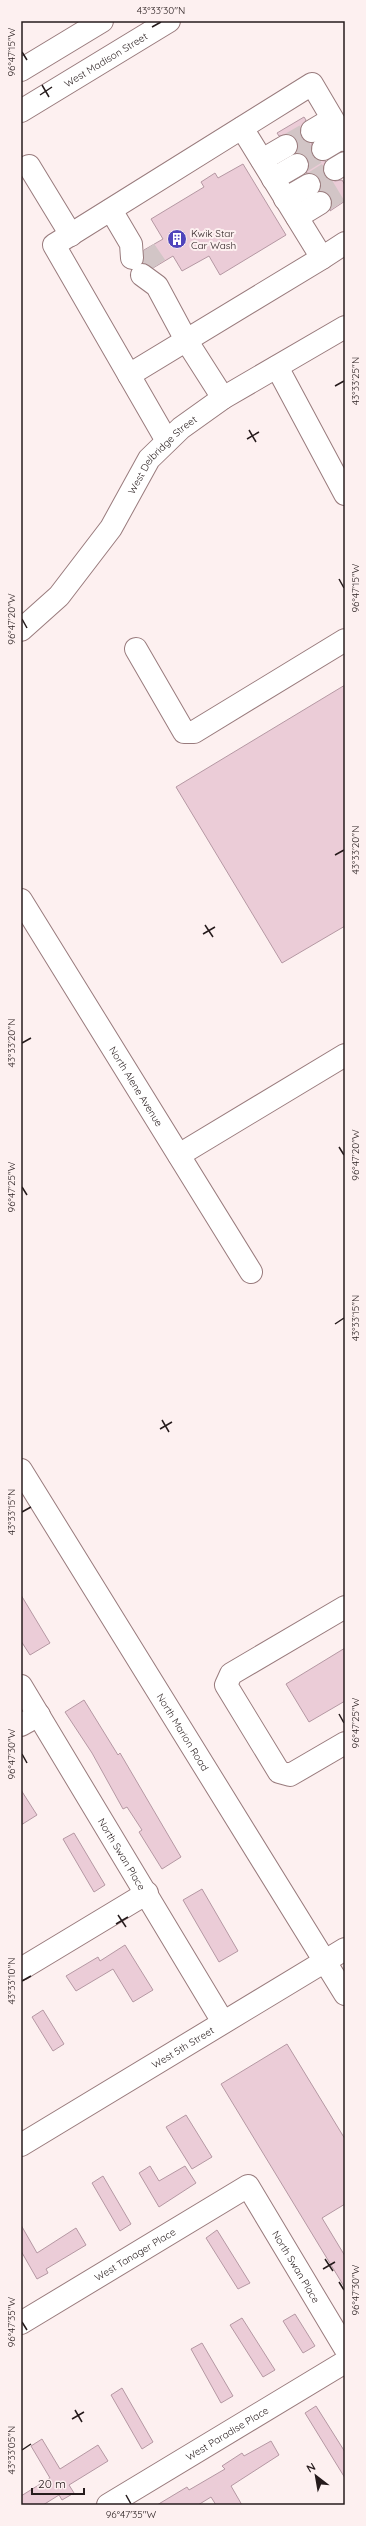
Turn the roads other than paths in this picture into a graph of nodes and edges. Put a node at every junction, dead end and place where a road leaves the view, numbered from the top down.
1 (102, 21) edge
2 (169, 21) edge
3 (21, 70) edge
4 (21, 111) edge
5 (332, 118) junction
6 (242, 128) junction
7 (312, 130) tunnel mouth
8 (344, 139) edge
9 (286, 146) tunnel mouth
10 (323, 149) tunnel mouth
11 (262, 160) junction
12 (297, 165) tunnel mouth
13 (29, 166) dead end
14 (273, 179) junction
15 (309, 185) tunnel mouth
16 (285, 199) junction
17 (320, 203) tunnel mouth
18 (111, 210) junction
19 (297, 217) junction
20 (71, 235) junction
21 (337, 252) edge
22 (345, 326) edge
23 (186, 340) junction
24 (277, 367) junction
25 (129, 375) junction
26 (223, 398) junction
27 (168, 441) junction
28 (345, 494) edge
29 (21, 630) edge
30 (345, 640) edge
31 (136, 648) dead end
32 (21, 900) edge
33 (345, 1055) edge
34 (179, 1155) junction
35 (251, 1272) dead end
36 (21, 1470) edge
37 (345, 1607) edge
38 (21, 1686) edge
39 (30, 1720) edge
40 (345, 1743) edge
41 (147, 1893) junction
42 (345, 1949) edge
43 (325, 1962) junction
44 (21, 1969) edge
45 (345, 1994) edge
46 (223, 2022) junction
47 (21, 2145) edge
48 (248, 2186) joint
49 (21, 2323) edge
50 (345, 2348) edge
51 (345, 2362) edge
52 (108, 2505) edge

1 - 3 street
2 - 4 street, West Madison Street
5 - 6 street
5 - 7 street
5 - 8 street
6 - 11 street
6 - 18 street
8 - 10 street
9 - 11 street
11 - 14 street
12 - 14 street
13 - 20 street
14 - 16 street
15 - 16 street
16 - 19 street
17 - 19 street
18 - 20 street
18 - 23 street
19 - 21 street
20 - 25 street
21 - 23 street
22 - 24 street, West Delbridge Street
23 - 25 street
23 - 26 street
24 - 26 street, West Delbridge Street
24 - 28 street
25 - 27 street
26 - 27 street, West Delbridge Street
27 - 29 street, West Delbridge Street
30 - 31 street
32 - 34 street, North Alene Avenue
33 - 34 street
34 - 35 street, North Alene Avenue
36 - 43 street, North Marion Road
37 - 40 street
38 - 39 street, North Swan Place
39 - 41 street, North Swan Place
41 - 44 street
41 - 46 street, North Swan Place
42 - 43 street, West 5th Street
43 - 45 street, North Marion Road
43 - 46 street, West 5th Street
46 - 47 street, West 5th Street
48 - 49 street, West Tanager Place
48 - 50 street, North Swan Place
51 - 52 street, West Paradise Place

